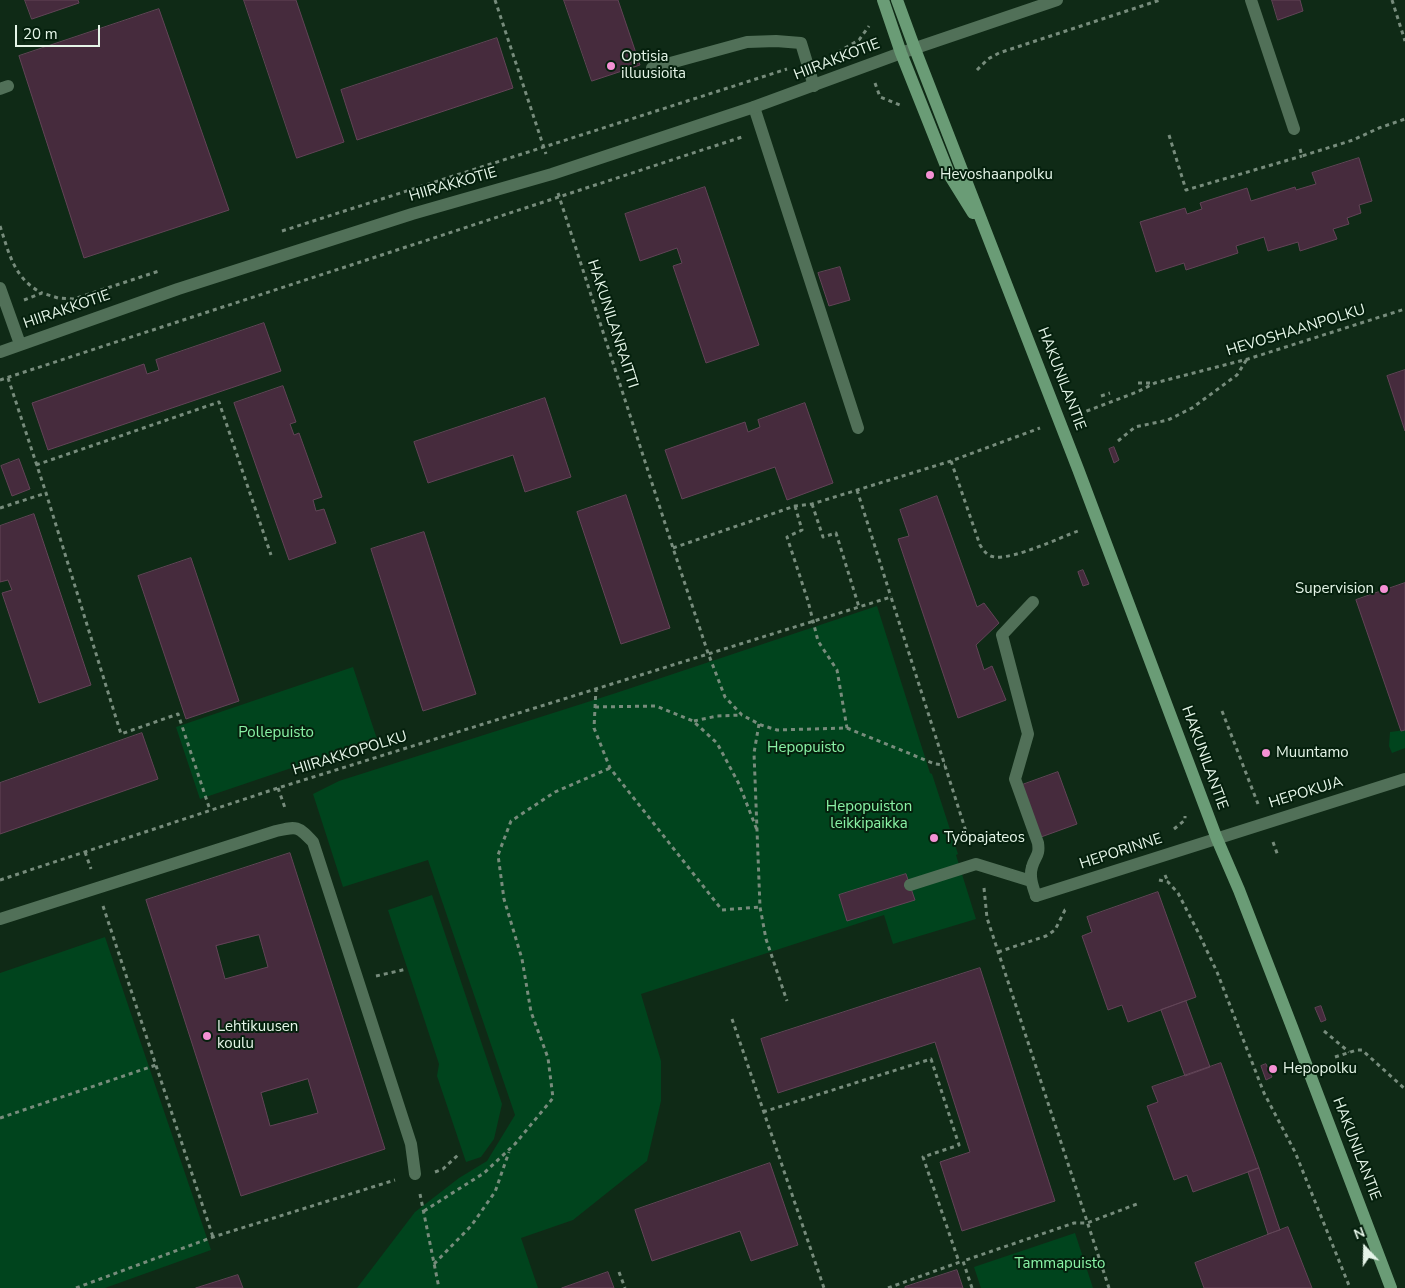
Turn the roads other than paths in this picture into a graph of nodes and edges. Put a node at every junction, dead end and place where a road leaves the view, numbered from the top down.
1 (883, 0) edge
2 (897, 0) edge
3 (1057, 0) edge
4 (1251, 0) edge
5 (915, 49) junction
6 (901, 53) junction
7 (652, 68) dead end
8 (814, 86) junction
9 (754, 107) junction
10 (1294, 129) road end
11 (989, 238) junction
12 (0, 288) edge
13 (20, 344) junction
14 (0, 352) edge
15 (858, 428) dead end
16 (1033, 602) dead end
17 (1405, 779) edge
18 (1217, 838) junction
19 (1031, 881) junction
20 (910, 885) dead end
21 (0, 920) edge
22 (415, 1174) road end
23 (1391, 1288) edge

1 - 6 main road, HAKUNILANTIE
2 - 5 main road, HAKUNILANTIE
3 - 5 street, HIIRAKKOTIE
4 - 10 street
5 - 6 street, HIIRAKKOTIE
5 - 11 main road, HAKUNILANTIE
6 - 8 street, HIIRAKKOTIE
6 - 11 main road, HAKUNILANTIE
7 - 8 street
8 - 9 street, HIIRAKKOTIE
9 - 13 street, HIIRAKKOTIE
9 - 15 street
11 - 18 main road, HAKUNILANTIE
12 - 13 street
13 - 14 street, HIIRAKKOTIE
16 - 19 street
17 - 18 street, HEPOKUJA
18 - 19 street, HEPORINNE
18 - 23 main road, HAKUNILANTIE
19 - 20 street
21 - 22 street

